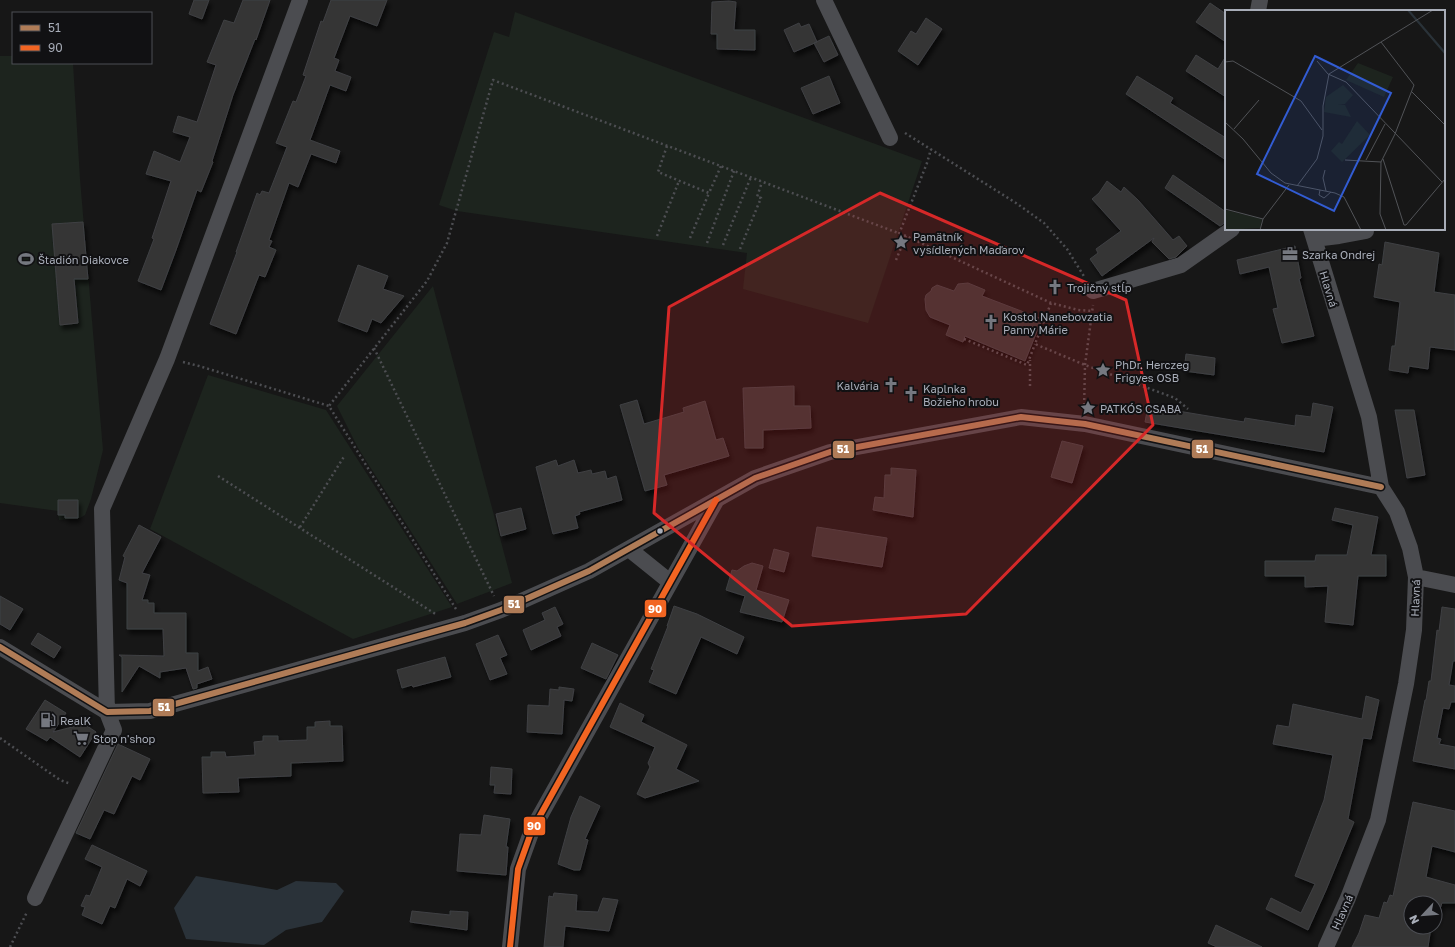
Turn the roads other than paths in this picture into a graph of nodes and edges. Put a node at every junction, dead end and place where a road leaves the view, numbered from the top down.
1 (300, 0) edge
2 (824, 0) edge
3 (1260, 0) edge
4 (1258, 10) edge
5 (890, 138) dead end
6 (1231, 230) edge
7 (1366, 230) edge
8 (1313, 234) edge
9 (1093, 291) road end
10 (1380, 487) junction
11 (716, 500) junction
12 (629, 549) junction
13 (1416, 577) junction
14 (670, 582) junction
15 (1455, 585) edge
16 (0, 647) edge
17 (108, 712) junction
18 (35, 898) road end
19 (510, 947) edge
20 (1326, 947) edge

1 - 17 street
2 - 5 street
3 - 4 street
6 - 9 street
7 - 8 street
8 - 10 street, Hlavná
10 - 11 street
10 - 13 street, Hlavná
11 - 12 street
11 - 14 street
12 - 14 street
12 - 17 street
13 - 15 street
13 - 20 street, Hlavná
14 - 19 street
16 - 17 street
17 - 18 street

